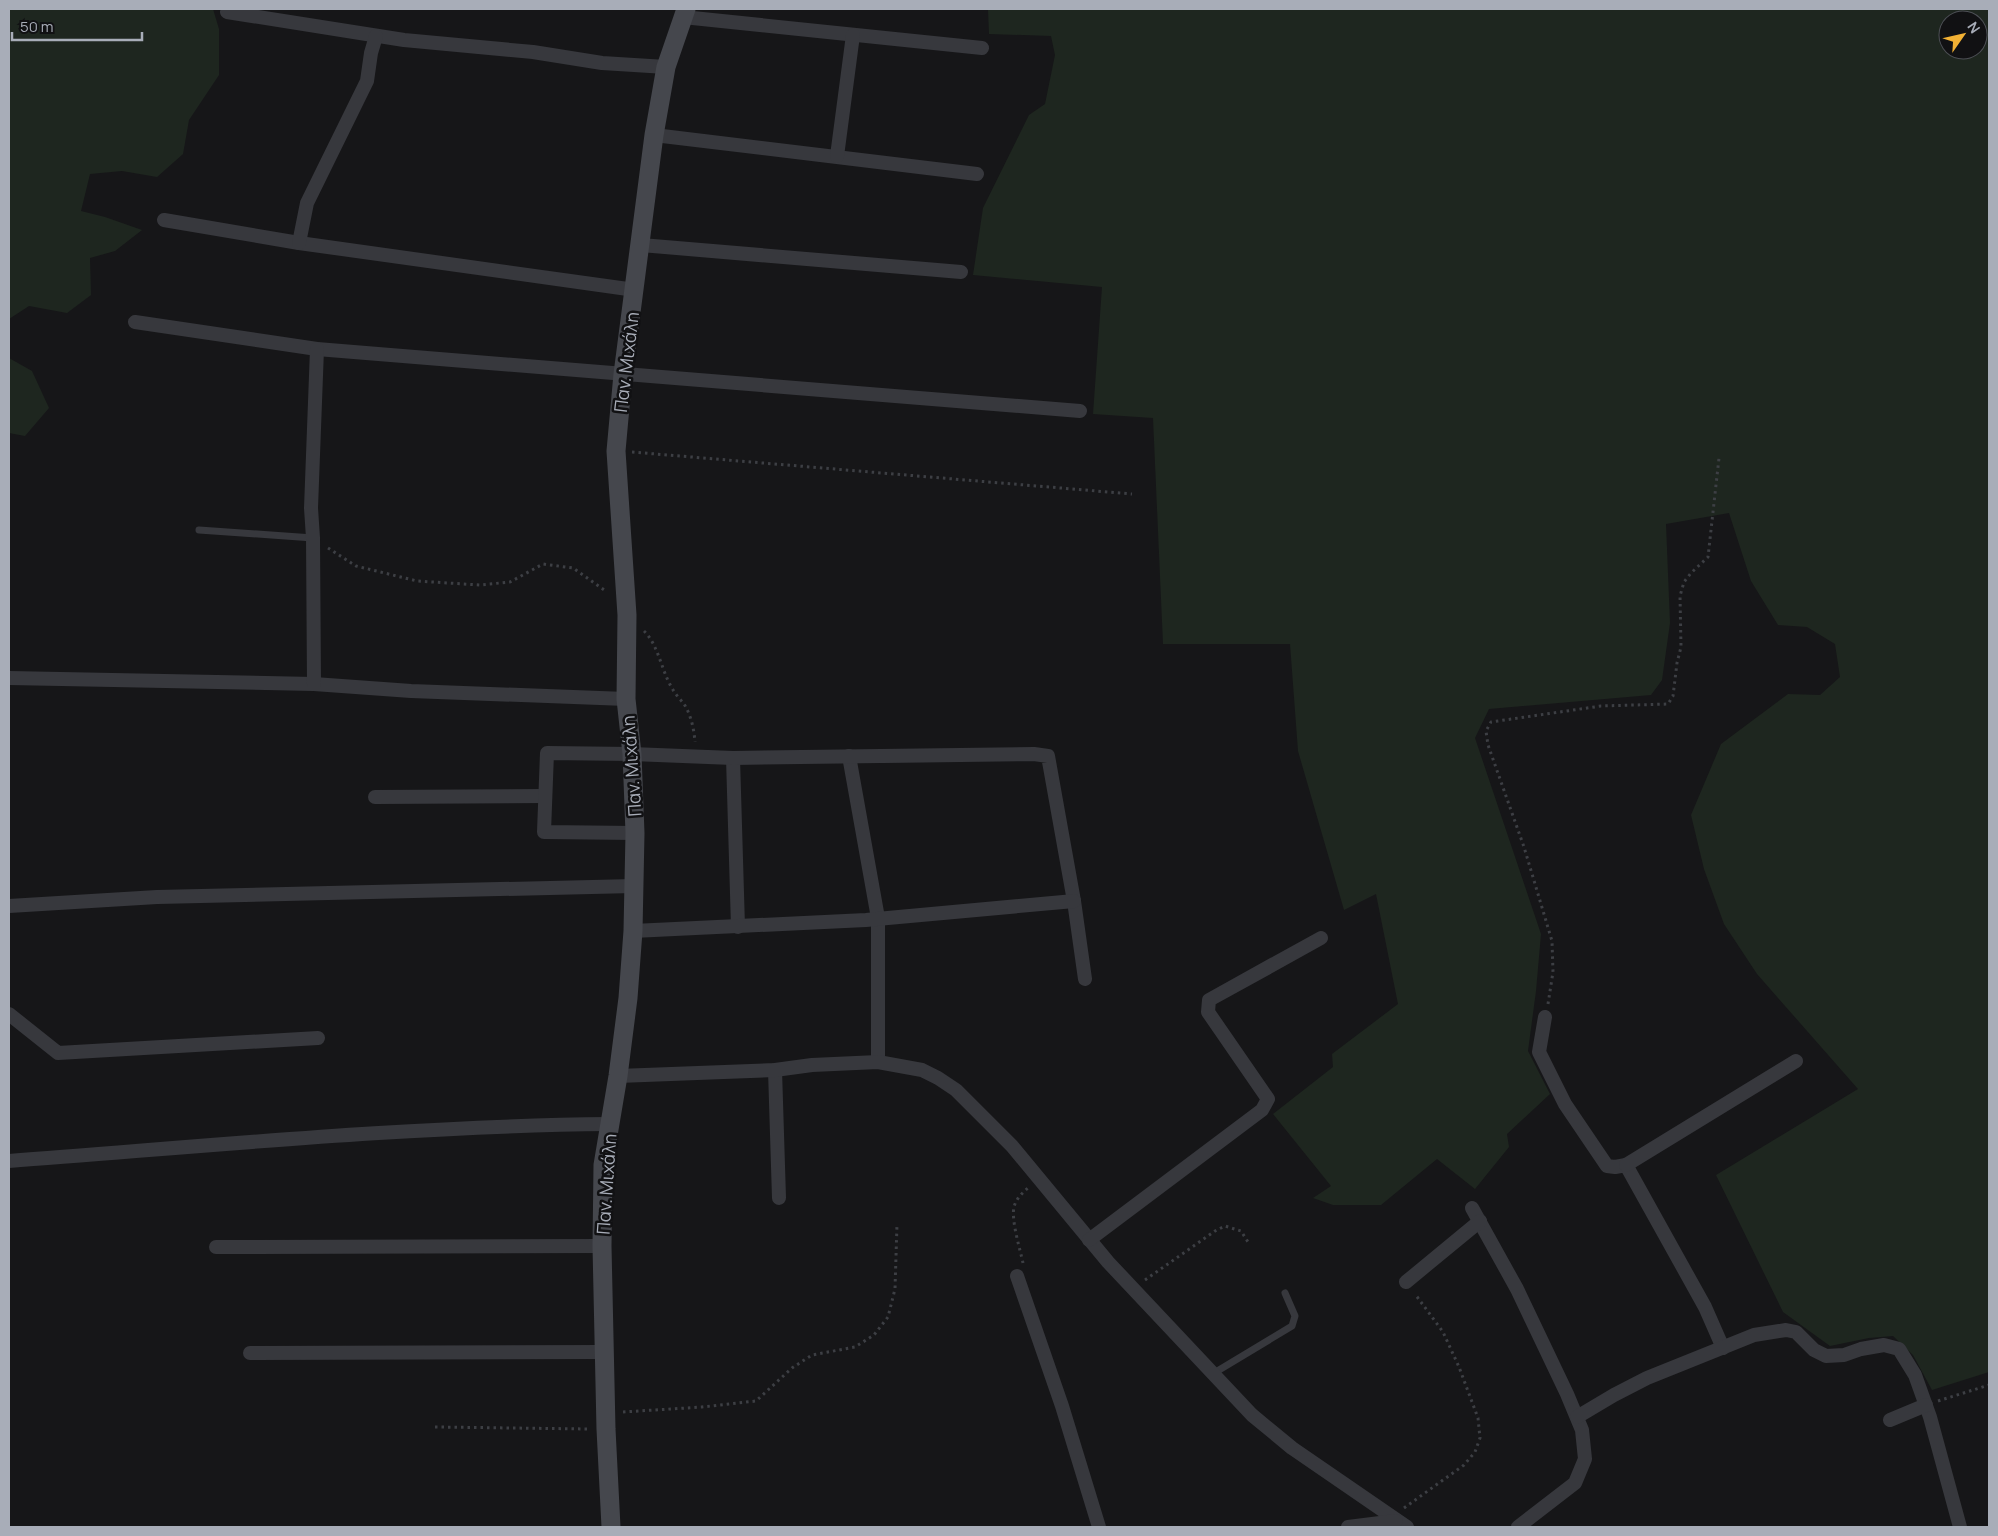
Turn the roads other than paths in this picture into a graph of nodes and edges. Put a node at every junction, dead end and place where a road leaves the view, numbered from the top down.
1 (228, 12) dead end
2 (685, 13) edge
3 (854, 35) junction
4 (376, 36) junction
5 (982, 48) dead end
6 (666, 67) junction
7 (654, 135) junction
8 (837, 156) junction
9 (977, 174) dead end
10 (164, 220) dead end
11 (299, 243) junction
12 (641, 245) junction
13 (961, 272) dead end
14 (635, 290) junction
15 (136, 322) dead end
16 (316, 349) junction
17 (623, 374) junction
18 (1080, 411) dead end
19 (199, 530) dead end
20 (313, 538) junction
21 (9, 678) edge
22 (314, 684) junction
23 (626, 699) junction
24 (632, 754) junction
25 (848, 756) junction
26 (733, 758) junction
27 (544, 796) junction
28 (375, 797) dead end
29 (635, 833) junction
30 (634, 886) junction
31 (1074, 901) junction
32 (9, 906) edge
33 (878, 918) junction
34 (738, 927) junction
35 (633, 931) junction
36 (1321, 938) dead end
37 (1085, 979) dead end
38 (9, 1014) edge
39 (1545, 1017) road end
40 (318, 1038) dead end
41 (1796, 1061) dead end
42 (878, 1062) junction
43 (775, 1070) junction
44 (618, 1076) junction
45 (610, 1124) junction
46 (9, 1162) edge
47 (1626, 1165) junction
48 (779, 1198) dead end
49 (1472, 1208) dead end
50 (1480, 1221) junction
51 (1089, 1240) junction
52 (602, 1246) junction
53 (216, 1247) dead end
54 (1017, 1276) road end
55 (1406, 1282) road end
56 (1285, 1293) dead end
57 (1723, 1348) junction
58 (604, 1352) junction
59 (250, 1353) dead end
60 (1214, 1373) junction
61 (1926, 1405) junction
62 (1577, 1417) junction
63 (1890, 1420) dead end
64 (1398, 1522) edge
65 (611, 1527) edge
66 (1099, 1527) edge
67 (1348, 1527) edge
68 (1518, 1527) edge
69 (1960, 1527) edge

1 - 4 street
2 - 3 street
2 - 6 street, Παν. Μιχάλη
3 - 5 street
3 - 8 street
4 - 6 street
4 - 11 street
6 - 7 street, Παν. Μιχάλη
7 - 8 street
7 - 12 street, Παν. Μιχάλη
8 - 9 street
10 - 11 street
11 - 14 street
12 - 13 street
12 - 14 street, Παν. Μιχάλη
14 - 17 street, Παν. Μιχάλη
15 - 16 street
16 - 17 street
16 - 20 street
17 - 18 street
17 - 23 street, Παν. Μιχάλη
19 - 20 lane
20 - 22 street
21 - 22 street
22 - 23 street
23 - 24 street, Παν. Μιχάλη
24 - 26 street
24 - 27 street
24 - 29 street, Παν. Μιχάλη
25 - 26 street
25 - 31 street
25 - 33 street
26 - 34 street
27 - 28 street
27 - 29 street
29 - 30 street, Παν. Μιχάλη
30 - 32 street
30 - 35 street, Παν. Μιχάλη
31 - 33 street
31 - 37 street
33 - 34 street
33 - 42 street
34 - 35 street
35 - 44 street, Παν. Μιχάλη
36 - 51 street
38 - 40 street
39 - 47 street
41 - 47 street
42 - 43 street
42 - 51 street
43 - 44 street
43 - 48 street
44 - 45 street, Παν. Μιχάλη
45 - 46 street
45 - 52 street, Παν. Μιχάλη
47 - 57 street
49 - 50 street
50 - 55 street
50 - 62 street
51 - 60 street
52 - 53 street
52 - 58 street, Παν. Μιχάλη
54 - 66 street
56 - 60 lane
57 - 61 street
57 - 62 street
58 - 59 street
58 - 65 street, Παν. Μιχάλη
60 - 64 street
61 - 63 street
61 - 69 street
62 - 68 street
64 - 67 street

